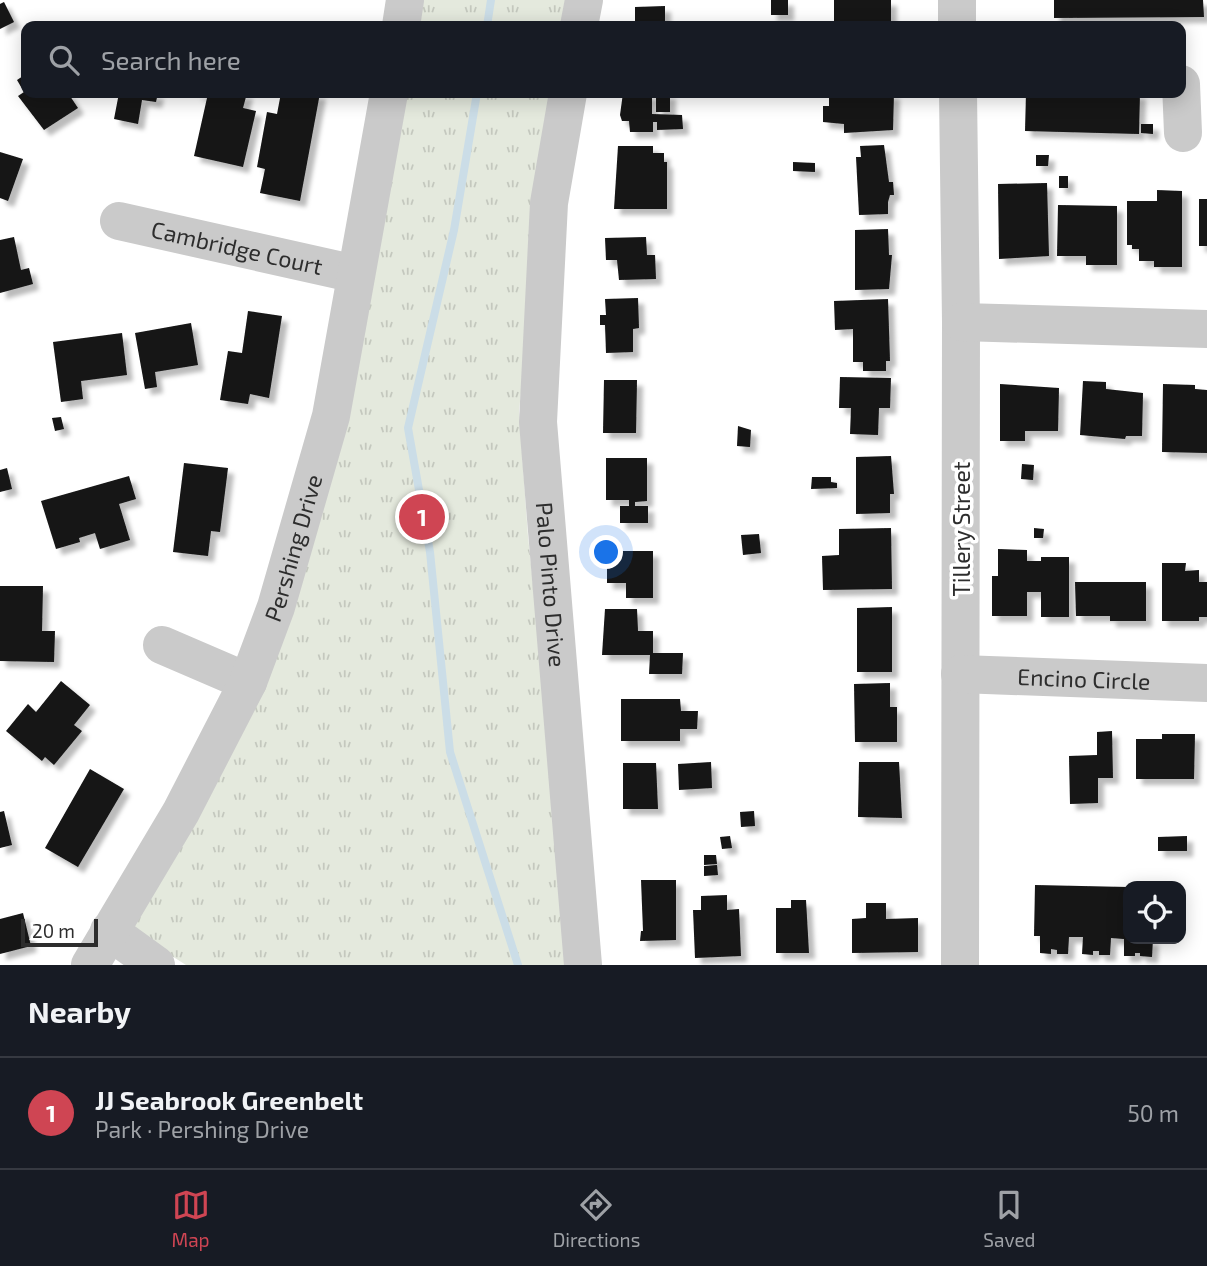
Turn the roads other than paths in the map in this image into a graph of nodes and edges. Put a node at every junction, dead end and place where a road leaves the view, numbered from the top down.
1 (405, 0) edge
2 (584, 0) edge
3 (957, 0) edge
4 (402, 21) edge
5 (580, 21) edge
6 (957, 21) edge
7 (388, 98) edge
8 (567, 98) edge
9 (958, 98) edge
10 (1182, 98) edge
11 (1183, 133) dead end
12 (119, 221) dead end
13 (356, 275) junction
14 (961, 322) junction
15 (1207, 329) edge
16 (162, 645) dead end
17 (960, 674) junction
18 (248, 682) junction
19 (1207, 683) edge
20 (110, 932) junction
21 (90, 965) edge
22 (156, 965) edge
23 (583, 965) edge
24 (960, 965) edge

1 - 4 street
2 - 5 street
3 - 6 street
7 - 13 street, Pershing Drive
8 - 23 street, Palo Pinto Drive
9 - 14 street, Tillery Street
10 - 11 street
12 - 13 street, Cambridge Court
13 - 18 street, Pershing Drive
14 - 15 street
14 - 17 street, Tillery Street
16 - 18 street
17 - 19 street, Encino Circle
17 - 24 street, Tillery Street
18 - 20 street, Pershing Drive
20 - 21 street, Pershing Drive
20 - 22 street

